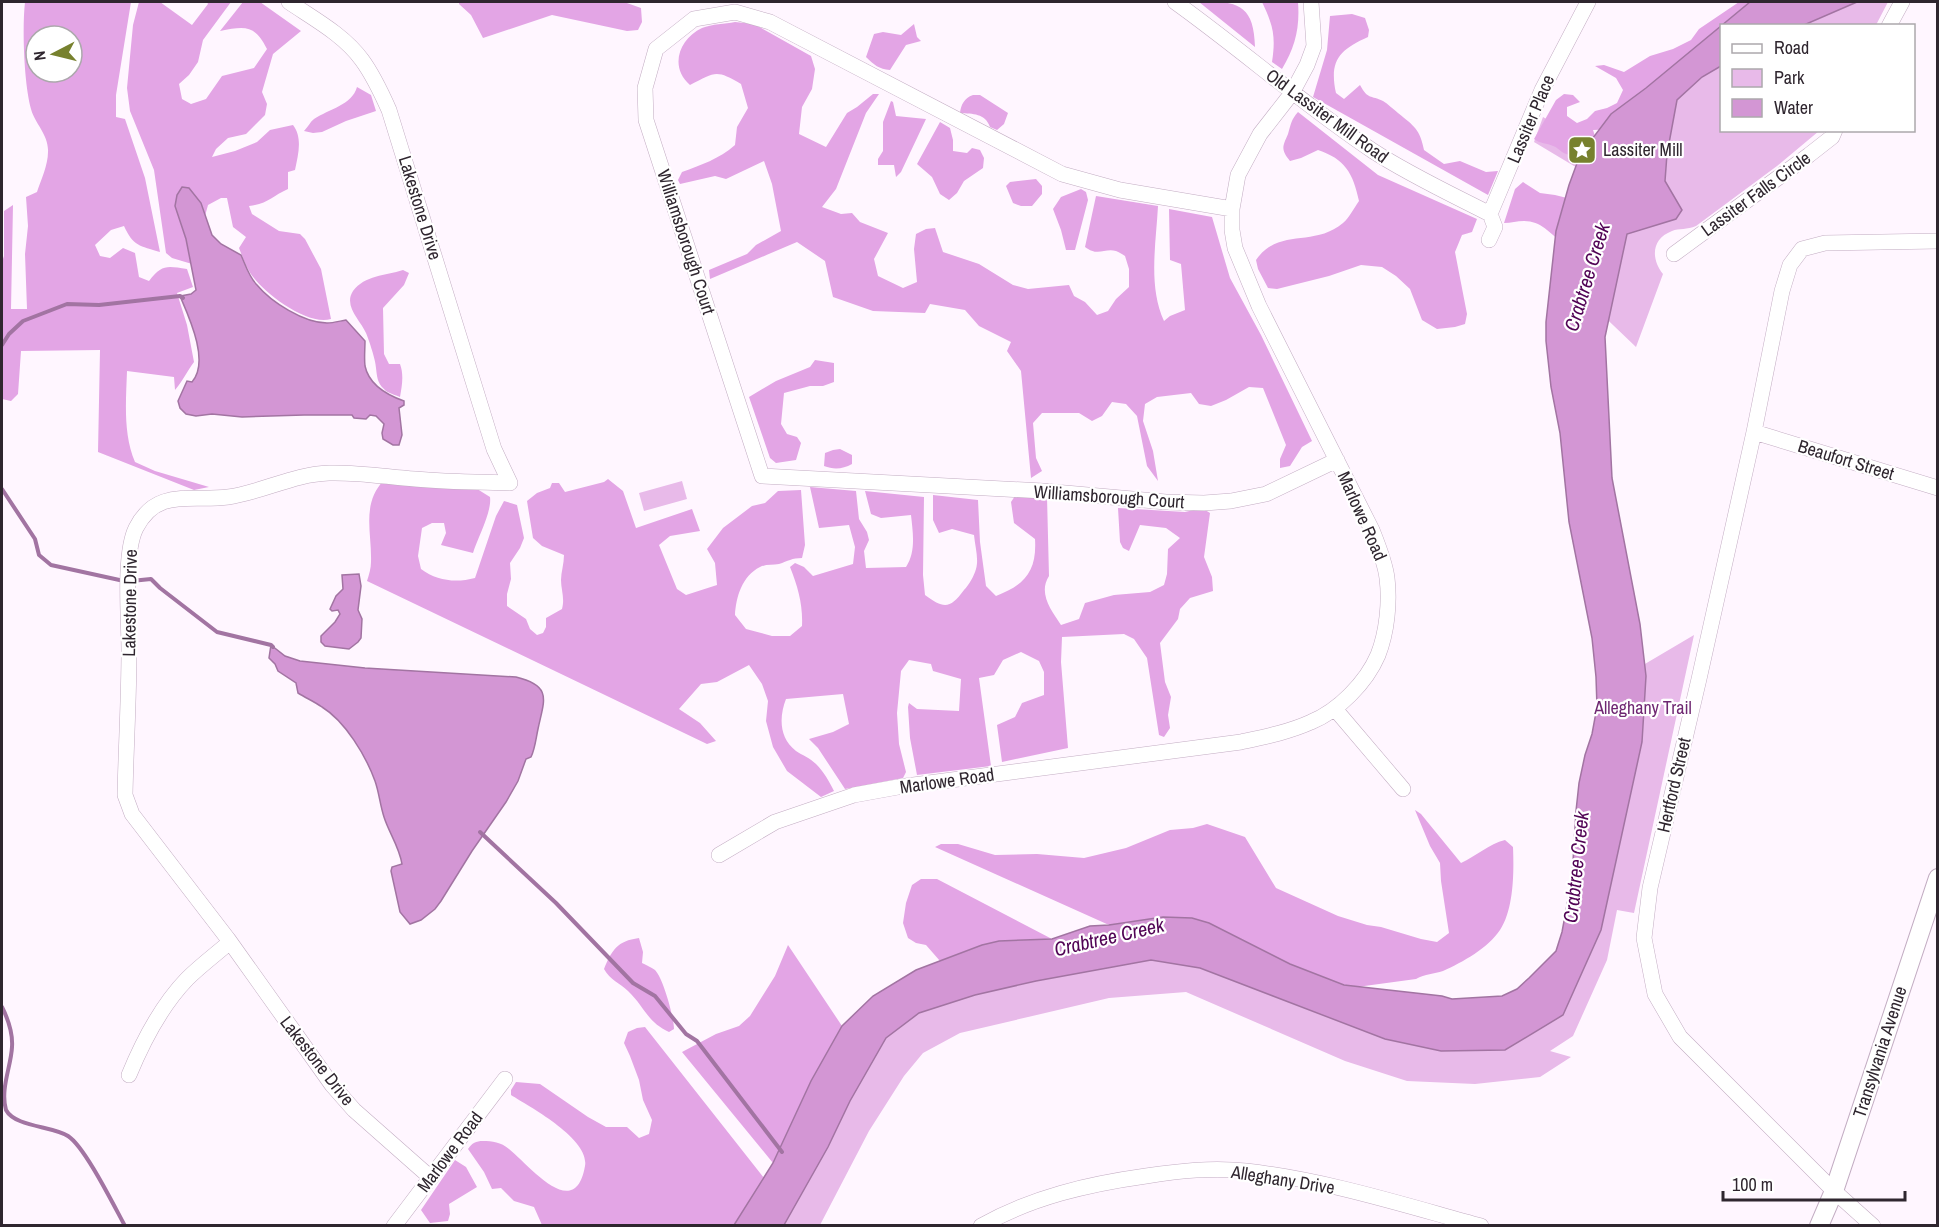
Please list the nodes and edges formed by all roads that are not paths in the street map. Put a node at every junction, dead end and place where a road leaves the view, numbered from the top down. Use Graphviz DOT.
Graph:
graph roads {
  1 [pos="289,2"];
  2 [pos="1175,2"];
  3 [pos="1311,2"];
  4 [pos="1588,2"];
  5 [pos="1902,2"];
  6 [pos="1890,24"];
  7 [pos="1292,93"];
  8 [pos="1834,132"];
  9 [pos="1232,209"];
  10 [pos="1490,214"];
  11 [pos="1489,240"];
  12 [pos="1938,241"];
  13 [pos="1674,254"];
  14 [pos="1754,432"];
  15 [pos="1337,460"];
  16 [pos="1938,488"];
  17 [pos="1335,708"];
  18 [pos="1403,789"];
  19 [pos="719,855"];
  20 [pos="1938,878"];
  21 [pos="230,942"];
  22 [pos="129,1075"];
  23 [pos="505,1079"];
  24 [pos="431,1178"];
  25 [pos="1834,1191"];
  26 [pos="394,1226"];
  27 [pos="981,1226"];
  28 [pos="1481,1226"];
  29 [pos="1819,1226"];
  30 [pos="1873,1226"];
  1 -- 21 [label="street, Lakestone Drive"];
  2 -- 7 [label="street, Old Lassiter Mill Road"];
  3 -- 7 [label="street, Marlowe Road"];
  4 -- 10 [label="street, Lassiter Place"];
  5 -- 6 [label="street"];
  7 -- 9 [label="street, Marlowe Road"];
  7 -- 10 [label="street, Old Lassiter Mill Road"];
  8 -- 13 [label="street, Lassiter Falls Circle"];
  9 -- 15 [label="street, Marlowe Road"];
  9 -- 15 [label="street, Williamsborough Court"];
  10 -- 11 [label="street, Lassiter Place"];
  12 -- 14 [label="street, Hertford Street"];
  14 -- 16 [label="street, Beaufort Street"];
  14 -- 25 [label="street, Hertford Street"];
  15 -- 17 [label="street, Marlowe Road"];
  17 -- 18 [label="street"];
  17 -- 19 [label="street, Marlowe Road"];
  20 -- 25 [label="street, Transylvania Avenue"];
  21 -- 22 [label="street"];
  21 -- 24 [label="street, Lakestone Drive"];
  23 -- 24 [label="street, Marlowe Road"];
  24 -- 26 [label="street, Marlowe Road"];
  25 -- 29 [label="street, Transylvania Avenue"];
  25 -- 30 [label="street, Hertford Street"];
  27 -- 28 [label="street, Alleghany Drive"];
}
